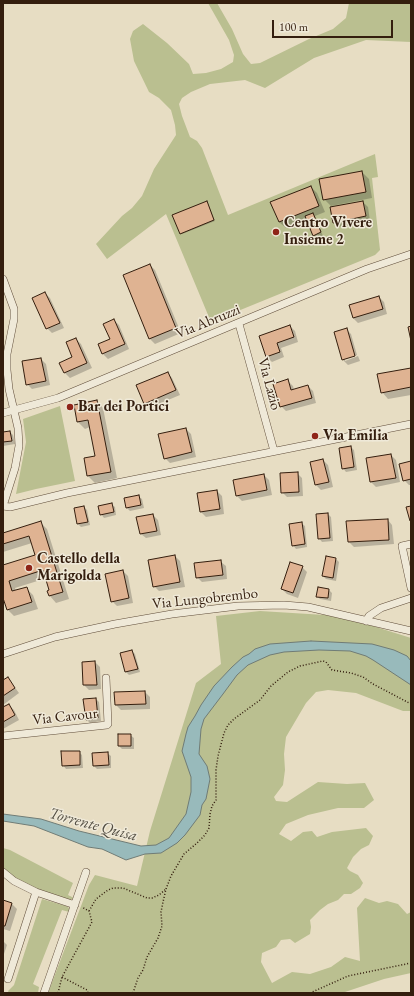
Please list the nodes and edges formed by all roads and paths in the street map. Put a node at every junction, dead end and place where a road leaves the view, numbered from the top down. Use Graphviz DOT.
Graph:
graph roads {
  1 [pos="411,254"];
  2 [pos="3,279"];
  3 [pos="239,324"];
  4 [pos="14,410"];
  5 [pos="3,413"];
  6 [pos="411,424"];
  7 [pos="274,451"];
  8 [pos="3,506"];
  9 [pos="411,544"];
  10 [pos="411,588"];
  11 [pos="411,598"];
  12 [pos="366,621"];
  13 [pos="411,631"];
  14 [pos="3,654"];
  15 [pos="106,678"];
  16 [pos="411,704"];
  17 [pos="3,736"];
  18 [pos="3,872"];
  19 [pos="86,872"];
  20 [pos="166,889"];
  21 [pos="36,892"];
  22 [pos="75,906"];
  23 [pos="89,910"];
  24 [pos="411,963"];
  25 [pos="62,977"];
  26 [pos="8,979"];
  27 [pos="44,993"];
  28 [pos="58,993"];
  29 [pos="88,993"];
  30 [pos="133,993"];
  31 [pos="310,993"];
  1 -- 3 [label="street, Via Abruzzi"];
  2 -- 4 [label="street"];
  3 -- 4 [label="street, Via Abruzzi"];
  3 -- 7 [label="street, Via Lazio"];
  4 -- 5 [label="street, Via Abruzzi"];
  4 -- 8 [label="street"];
  6 -- 7 [label="street"];
  7 -- 8 [label="street"];
  9 -- 10 [label="street"];
  11 -- 12 [label="street"];
  12 -- 13 [label="street, Via Lungobrembo"];
  12 -- 14 [label="street, Via Lungobrembo"];
  15 -- 17 [label="street, Via Cavour"];
  16 -- 20 [label="path"];
  18 -- 21 [label="street"];
  19 -- 22 [label="street"];
  20 -- 23 [label="path"];
  20 -- 30 [label="path"];
  21 -- 22 [label="street"];
  21 -- 26 [label="street"];
  22 -- 23 [label="path"];
  22 -- 27 [label="street"];
  23 -- 25 [label="path"];
  24 -- 31 [label="path"];
  25 -- 28 [label="path"];
  25 -- 29 [label="path"];
}
